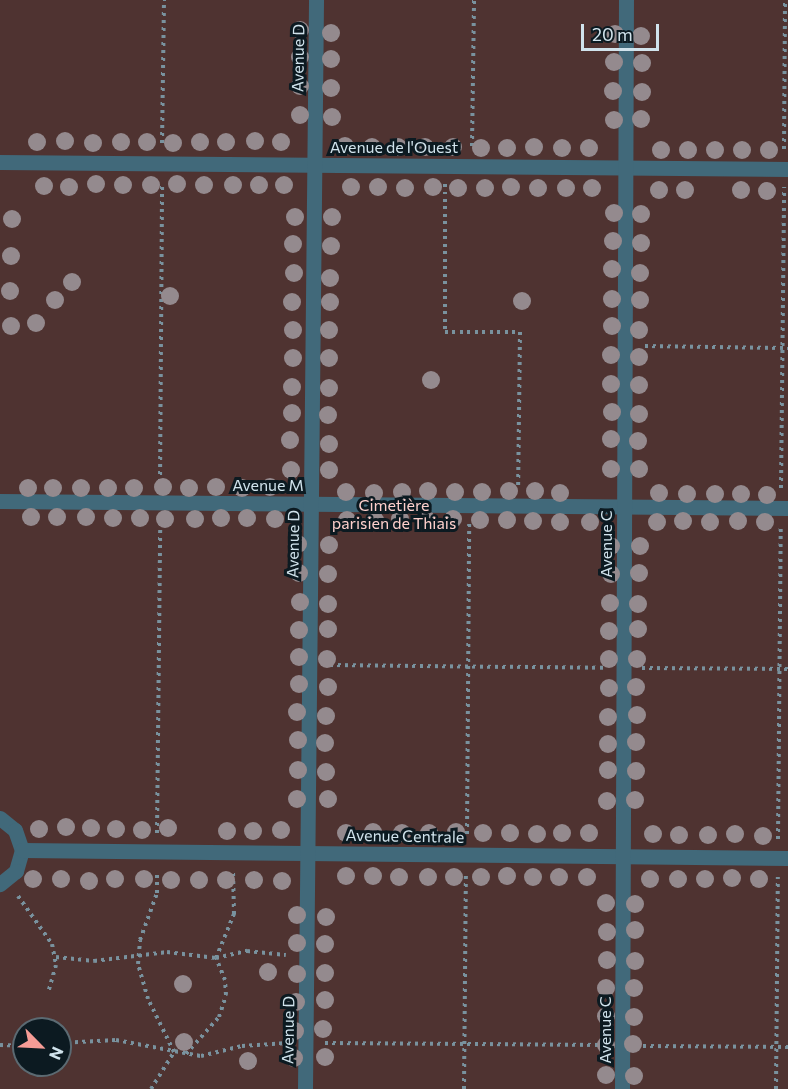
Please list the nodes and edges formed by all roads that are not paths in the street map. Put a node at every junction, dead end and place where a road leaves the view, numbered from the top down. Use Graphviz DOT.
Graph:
graph roads {
  1 [pos="316,0"];
  2 [pos="626,0"];
  3 [pos="0,162"];
  4 [pos="315,165"];
  5 [pos="626,167"];
  6 [pos="786,169"];
  7 [pos="0,501"];
  8 [pos="311,504"];
  9 [pos="624,507"];
  10 [pos="784,508"];
  11 [pos="0,818"];
  12 [pos="22,850"];
  13 [pos="308,853"];
  14 [pos="623,856"];
  15 [pos="783,857"];
  16 [pos="3,882"];
  17 [pos="305,1089"];
  18 [pos="622,1089"];
  1 -- 4 [label="lane, Avenue D"];
  2 -- 5 [label="lane, Avenue C"];
  3 -- 4 [label="lane, Avenue de l'Ouest"];
  4 -- 5 [label="lane, Avenue de l'Ouest"];
  4 -- 8 [label="lane, Avenue D"];
  5 -- 6 [label="lane, Avenue de l'Ouest"];
  5 -- 9 [label="lane, Avenue C"];
  7 -- 8 [label="lane, Avenue M"];
  8 -- 9 [label="lane, Avenue M"];
  8 -- 13 [label="lane, Avenue D"];
  9 -- 10 [label="lane, Avenue M"];
  9 -- 14 [label="lane, Avenue C"];
  11 -- 12 [label="lane"];
  12 -- 13 [label="lane, Avenue Centrale"];
  12 -- 16 [label="lane"];
  13 -- 14 [label="lane, Avenue Centrale"];
  13 -- 17 [label="lane, Avenue D"];
  14 -- 15 [label="lane, Avenue Centrale"];
  14 -- 18 [label="lane, Avenue C"];
}
